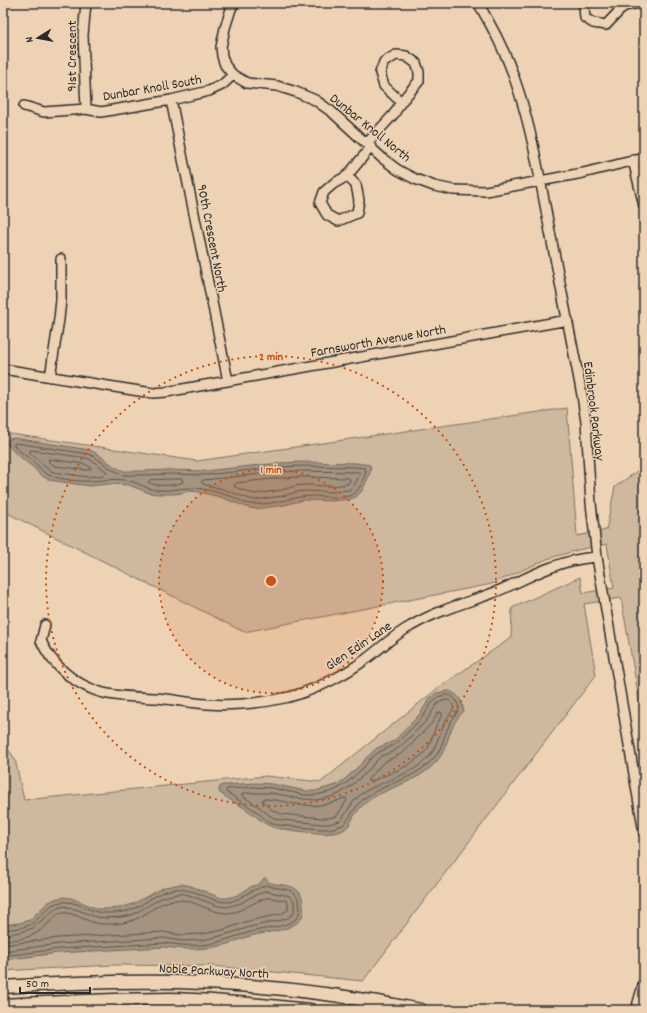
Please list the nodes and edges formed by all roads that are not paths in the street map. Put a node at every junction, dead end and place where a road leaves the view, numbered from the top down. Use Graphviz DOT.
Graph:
graph roads {
  1 [pos="86,3"];
  2 [pos="234,3"];
  3 [pos="478,3"];
  4 [pos="585,3"];
  5 [pos="640,3"];
  6 [pos="623,5"];
  7 [pos="233,75"];
  8 [pos="171,100"];
  9 [pos="401,102"];
  10 [pos="24,106"];
  11 [pos="86,109"];
  12 [pos="369,145"];
  13 [pos="644,158"];
  14 [pos="634,160"];
  15 [pos="347,176"];
  16 [pos="540,180"];
  17 [pos="644,206"];
  18 [pos="60,259"];
  19 [pos="568,320"];
  20 [pos="3,369"];
  21 [pos="50,377"];
  22 [pos="228,381"];
  23 [pos="597,557"];
  24 [pos="45,625"];
  25 [pos="641,802"];
  26 [pos="644,833"];
  27 [pos="644,981"];
  28 [pos="3,987"];
  29 [pos="3,1005"];
  30 [pos="310,1010"];
  31 [pos="421,1010"];
  32 [pos="636,1010"];
  1 -- 11 [label="street, 91st Crescent"];
  2 -- 7 [label="street"];
  3 -- 16 [label="street, Edinbrook Parkway"];
  4 -- 6 [label="street"];
  5 -- 6 [label="street"];
  7 -- 8 [label="street, Dunbar Knoll South"];
  7 -- 12 [label="street, Dunbar Knoll North"];
  8 -- 11 [label="street, Dunbar Knoll South"];
  8 -- 22 [label="street, 90th Crescent North"];
  9 -- 9 [label="street"];
  9 -- 12 [label="street"];
  10 -- 11 [label="street, Dunbar Knoll South"];
  12 -- 15 [label="street"];
  12 -- 16 [label="street, Dunbar Knoll North"];
  13 -- 14 [label="street"];
  14 -- 16 [label="street"];
  14 -- 17 [label="street"];
  15 -- 15 [label="street"];
  16 -- 19 [label="street, Edinbrook Parkway"];
  18 -- 21 [label="street"];
  19 -- 22 [label="street, Farnsworth Avenue North"];
  19 -- 23 [label="street, Edinbrook Parkway"];
  20 -- 21 [label="street, Farnsworth Avenue North"];
  21 -- 22 [label="street, Farnsworth Avenue North"];
  23 -- 24 [label="street, Glen Edin Lane"];
  23 -- 25 [label="street, Edinbrook Parkway"];
  25 -- 26 [label="street, Edinbrook Parkway"];
  27 -- 32 [label="street"];
  28 -- 31 [label="main road, Noble Parkway North"];
  29 -- 30 [label="main road"];
}
